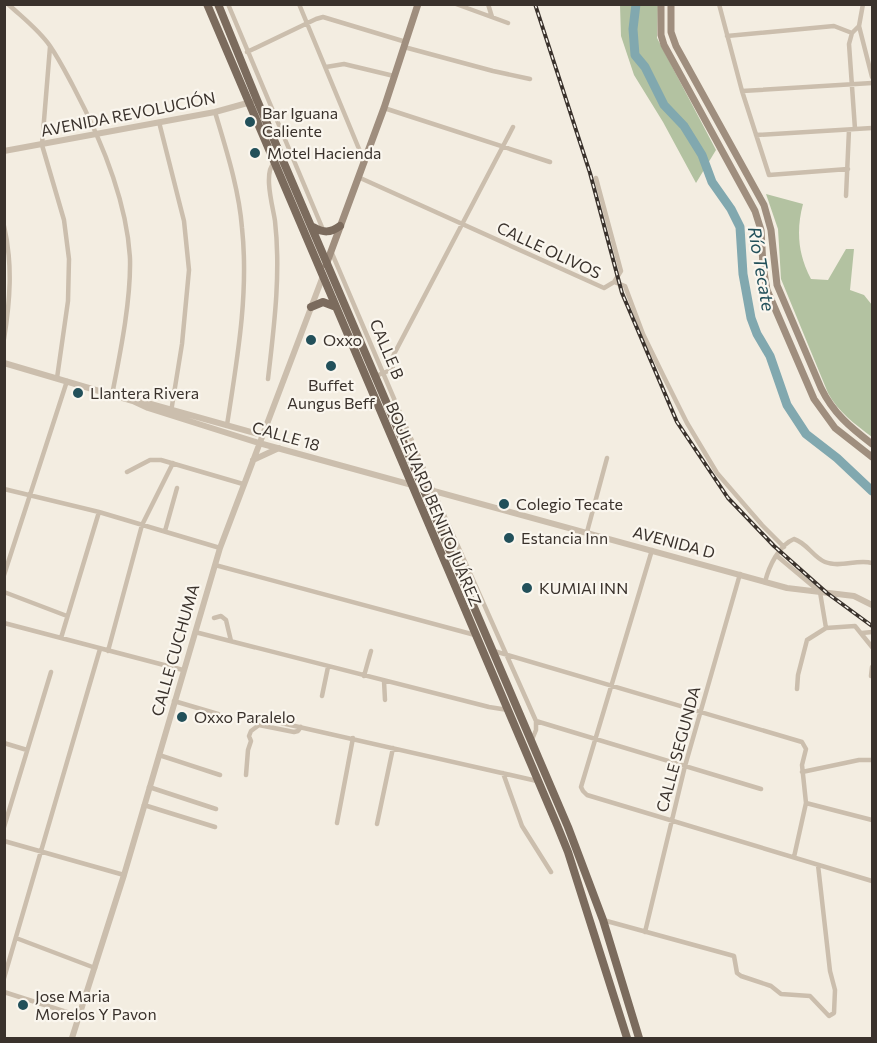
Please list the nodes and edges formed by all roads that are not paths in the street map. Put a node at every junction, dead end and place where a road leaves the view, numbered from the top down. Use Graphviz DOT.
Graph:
graph roads {
  1 [pos="8,4"];
  2 [pos="207,4"];
  3 [pos="218,4"];
  4 [pos="228,4"];
  5 [pos="299,4"];
  6 [pos="456,4"];
  7 [pos="488,4"];
  8 [pos="661,4"];
  9 [pos="671,4"];
  10 [pos="719,4"];
  11 [pos="863,4"];
  12 [pos="416,5"];
  13 [pos="492,17"];
  14 [pos="307,23"];
  15 [pos="508,23"];
  16 [pos="859,26"];
  17 [pos="852,33"];
  18 [pos="727,36"];
  19 [pos="405,44"];
  20 [pos="50,47"];
  21 [pos="247,51"];
  22 [pos="239,55"];
  23 [pos="326,67"];
  24 [pos="394,76"];
  25 [pos="873,77"];
  26 [pos="530,79"];
  27 [pos="873,83"];
  28 [pos="853,84"];
  29 [pos="742,91"];
  30 [pos="266,95"];
  31 [pos="253,101"];
  32 [pos="384,108"];
  33 [pos="215,111"];
  34 [pos="159,122"];
  35 [pos="513,127"];
  36 [pos="873,128"];
  37 [pos="855,129"];
  38 [pos="849,130"];
  39 [pos="97,134"];
  40 [pos="756,135"];
  41 [pos="42,145"];
  42 [pos="503,146"];
  43 [pos="4,151"];
  44 [pos="364,161"];
  45 [pos="274,162"];
  46 [pos="550,162"];
  47 [pos="745,168"];
  48 [pos="848,169"];
  49 [pos="736,174"];
  50 [pos="358,177"];
  51 [pos="596,178"];
  52 [pos="846,196"];
  53 [pos="463,223"];
  54 [pos="340,225"];
  55 [pos="4,226"];
  56 [pos="313,227"];
  57 [pos="304,232"];
  58 [pos="324,232"];
  59 [pos="330,250"];
  60 [pos="327,260"];
  61 [pos="621,272"];
  62 [pos="323,276"];
  63 [pos="614,282"];
  64 [pos="625,286"];
  65 [pos="311,307"];
  66 [pos="336,307"];
  67 [pos="4,339"];
  68 [pos="4,363"];
  69 [pos="380,375"];
  70 [pos="57,378"];
  71 [pos="268,379"];
  72 [pos="67,381"];
  73 [pos="112,395"];
  74 [pos="171,412"];
  75 [pos="227,425"];
  76 [pos="262,435"];
  77 [pos="259,443"];
  78 [pos="873,444"];
  79 [pos="279,448"];
  80 [pos="873,457"];
  81 [pos="607,458"];
  82 [pos="253,460"];
  83 [pos="173,464"];
  84 [pos="127,472"];
  85 [pos="243,484"];
  86 [pos="411,485"];
  87 [pos="177,488"];
  88 [pos="424,488"];
  89 [pos="4,489"];
  90 [pos="433,490"];
  91 [pos="30,495"];
  92 [pos="99,512"];
  93 [pos="142,525"];
  94 [pos="165,531"];
  95 [pos="586,532"];
  96 [pos="784,547"];
  97 [pos="220,548"];
  98 [pos="652,550"];
  99 [pos="777,556"];
  100 [pos="873,563"];
  101 [pos="214,565"];
  102 [pos="740,574"];
  103 [pos="4,575"];
  104 [pos="765,582"];
  105 [pos="4,592"];
  106 [pos="820,592"];
  107 [pos="873,605"];
  108 [pos="67,616"];
  109 [pos="214,618"];
  110 [pos="4,623"];
  111 [pos="826,628"];
  112 [pos="195,632"];
  113 [pos="873,632"];
  114 [pos="862,633"];
  115 [pos="475,635"];
  116 [pos="61,638"];
  117 [pos="231,641"];
  118 [pos="480,647"];
  119 [pos="873,647"];
  120 [pos="100,649"];
  121 [pos="108,651"];
  122 [pos="371,651"];
  123 [pos="493,651"];
  124 [pos="506,654"];
  125 [pos="328,667"];
  126 [pos="873,667"];
  127 [pos="183,670"];
  128 [pos="51,672"];
  129 [pos="364,676"];
  130 [pos="871,676"];
  131 [pos="384,681"];
  132 [pos="613,686"];
  133 [pos="797,689"];
  134 [pos="322,696"];
  135 [pos="385,700"];
  136 [pos="174,701"];
  137 [pos="507,710"];
  138 [pos="517,710"];
  139 [pos="699,712"];
  140 [pos="218,714"];
  141 [pos="255,717"];
  142 [pos="536,721"];
  143 [pos="301,727"];
  144 [pos="353,738"];
  145 [pos="596,740"];
  146 [pos="4,742"];
  147 [pos="531,742"];
  148 [pos="393,748"];
  149 [pos="27,750"];
  150 [pos="159,755"];
  151 [pos="873,760"];
  152 [pos="685,766"];
  153 [pos="802,772"];
  154 [pos="503,773"];
  155 [pos="220,775"];
  156 [pos="246,775"];
  157 [pos="537,781"];
  158 [pos="149,787"];
  159 [pos="761,789"];
  160 [pos="806,803"];
  161 [pos="144,805"];
  162 [pos="550,808"];
  163 [pos="216,809"];
  164 [pos="671,820"];
  165 [pos="873,820"];
  166 [pos="337,823"];
  167 [pos="377,824"];
  168 [pos="4,827"];
  169 [pos="215,827"];
  170 [pos="4,841"];
  171 [pos="575,846"];
  172 [pos="41,850"];
  173 [pos="794,857"];
  174 [pos="818,865"];
  175 [pos="551,872"];
  176 [pos="123,875"];
  177 [pos="873,881"];
  178 [pos="603,920"];
  179 [pos="645,932"];
  180 [pos="16,939"];
  181 [pos="95,968"];
  182 [pos="4,978"];
  183 [pos="4,992"];
  184 [pos="80,1016"];
  185 [pos="72,1038"];
  186 [pos="627,1038"];
  187 [pos="639,1038"];
  1 -- 20 [label="street"];
  2 -- 31 [label="main road, BOULEVARD BENITO JUÁREZ"];
  3 -- 22 [label="main road, BOULEVARD BENITO JUÁREZ"];
  4 -- 21 [label="street"];
  5 -- 14 [label="street"];
  6 -- 13 [label="street"];
  7 -- 13 [label="street"];
  8 -- 49 [label="main road"];
  9 -- 47 [label="main road"];
  10 -- 18 [label="street"];
  11 -- 16 [label="street"];
  12 -- 19 [label="main road"];
  13 -- 15 [label="street"];
  14 -- 19 [label="street"];
  14 -- 21 [label="street"];
  14 -- 23 [label="street"];
  16 -- 17 [label="street"];
  16 -- 25 [label="street"];
  17 -- 18 [label="street"];
  17 -- 28 [label="street"];
  18 -- 29 [label="street"];
  19 -- 24 [label="main road"];
  19 -- 26 [label="street"];
  20 -- 39 [label="street"];
  20 -- 41 [label="street"];
  21 -- 22 [label="street"];
  21 -- 30 [label="street"];
  22 -- 31 [label="main road, BOULEVARD BENITO JUÁREZ"];
  23 -- 24 [label="street"];
  23 -- 44 [label="street"];
  24 -- 32 [label="main road"];
  27 -- 28 [label="street"];
  28 -- 29 [label="street"];
  28 -- 37 [label="street"];
  29 -- 40 [label="street"];
  30 -- 31 [label="street"];
  30 -- 58 [label="street"];
  31 -- 33 [label="street, AVENIDA REVOLUCIÓN"];
  31 -- 45 [label="main road, BOULEVARD BENITO JUÁREZ"];
  31 -- 56 [label="main road, BOULEVARD BENITO JUÁREZ"];
  32 -- 42 [label="street"];
  32 -- 44 [label="main road"];
  33 -- 34 [label="street, AVENIDA REVOLUCIÓN"];
  33 -- 75 [label="street"];
  34 -- 39 [label="street, AVENIDA REVOLUCIÓN"];
  34 -- 74 [label="street"];
  35 -- 42 [label="street"];
  36 -- 37 [label="street"];
  37 -- 38 [label="street"];
  38 -- 40 [label="street"];
  38 -- 48 [label="street"];
  39 -- 41 [label="street, AVENIDA REVOLUCIÓN"];
  39 -- 73 [label="street"];
  40 -- 48 [label="street"];
  41 -- 43 [label="street, AVENIDA REVOLUCIÓN"];
  41 -- 70 [label="street"];
  42 -- 46 [label="street"];
  42 -- 53 [label="street"];
  44 -- 50 [label="main road"];
  45 -- 57 [label="main road, BOULEVARD BENITO JUÁREZ"];
  45 -- 71 [label="street"];
  47 -- 49 [label="main road"];
  47 -- 78 [label="main road"];
  48 -- 52 [label="street"];
  49 -- 80 [label="main road"];
  50 -- 53 [label="street, CALLE OLIVOS"];
  50 -- 54 [label="main road"];
  51 -- 61 [label="street"];
  53 -- 63 [label="street, CALLE OLIVOS"];
  53 -- 69 [label="street"];
  54 -- 58 [label="main road"];
  54 -- 59 [label="main road"];
  55 -- 67 [label="street"];
  56 -- 58 [label="main road"];
  56 -- 60 [label="main road, BOULEVARD BENITO JUÁREZ"];
  57 -- 60 [label="main road"];
  57 -- 62 [label="main road, BOULEVARD BENITO JUÁREZ"];
  59 -- 60 [label="main road"];
  59 -- 69 [label="street, CALLE B"];
  60 -- 62 [label="main road"];
  60 -- 69 [label="main road, BOULEVARD BENITO JUÁREZ"];
  61 -- 63 [label="street"];
  61 -- 64 [label="street"];
  62 -- 65 [label="street, CALLE CUCHUMA"];
  62 -- 66 [label="main road, BOULEVARD BENITO JUÁREZ"];
  63 -- 64 [label="street, CALLE OLIVOS"];
  64 -- 96 [label="street"];
  65 -- 66 [label="main road"];
  65 -- 76 [label="street, CALLE CUCHUMA"];
  66 -- 86 [label="main road, BOULEVARD BENITO JUÁREZ"];
  68 -- 70 [label="street, CALLE 18"];
  69 -- 88 [label="main road, BOULEVARD BENITO JUÁREZ"];
  69 -- 90 [label="street, CALLE B"];
  70 -- 72 [label="street, CALLE 18"];
  72 -- 73 [label="street, CALLE 18"];
  72 -- 91 [label="street"];
  73 -- 74 [label="street, CALLE 18"];
  74 -- 75 [label="street, CALLE 18"];
  74 -- 77 [label="street, CALLE 18"];
  75 -- 76 [label="street, CALLE 18"];
  76 -- 77 [label="street, CALLE CUCHUMA"];
  77 -- 79 [label="street, CALLE 18"];
  77 -- 82 [label="street, CALLE CUCHUMA"];
  79 -- 82 [label="street"];
  79 -- 86 [label="street, CALLE 18"];
  81 -- 95 [label="street"];
  82 -- 85 [label="street, CALLE CUCHUMA"];
  83 -- 84 [label="street"];
  83 -- 85 [label="street"];
  83 -- 93 [label="street"];
  85 -- 97 [label="street, CALLE CUCHUMA"];
  86 -- 88 [label="street, CALLE 18"];
  86 -- 115 [label="main road, BOULEVARD BENITO JUÁREZ"];
  87 -- 94 [label="street"];
  88 -- 90 [label="street, CALLE 18"];
  88 -- 123 [label="main road, BOULEVARD BENITO JUÁREZ"];
  89 -- 91 [label="street"];
  90 -- 95 [label="street, AVENIDA D"];
  90 -- 124 [label="street, CALLE B"];
  91 -- 92 [label="street"];
  91 -- 103 [label="street"];
  92 -- 93 [label="street"];
  92 -- 108 [label="street"];
  93 -- 94 [label="street"];
  93 -- 121 [label="street"];
  94 -- 97 [label="street"];
  95 -- 98 [label="street, AVENIDA D"];
  96 -- 99 [label="street"];
  96 -- 100 [label="street"];
  97 -- 101 [label="street, CALLE CUCHUMA"];
  98 -- 102 [label="street, AVENIDA D"];
  98 -- 132 [label="street"];
  99 -- 104 [label="street"];
  99 -- 106 [label="street"];
  101 -- 112 [label="street, CALLE CUCHUMA"];
  101 -- 115 [label="street"];
  102 -- 104 [label="street, AVENIDA D"];
  102 -- 139 [label="street, CALLE SEGUNDA"];
  104 -- 106 [label="street, AVENIDA D"];
  105 -- 108 [label="street"];
  106 -- 107 [label="street, AVENIDA D"];
  106 -- 111 [label="street"];
  108 -- 116 [label="street"];
  109 -- 117 [label="street"];
  110 -- 116 [label="street"];
  111 -- 114 [label="street"];
  111 -- 133 [label="street"];
  112 -- 117 [label="street"];
  112 -- 127 [label="street, CALLE CUCHUMA"];
  113 -- 114 [label="street"];
  114 -- 119 [label="street"];
  115 -- 118 [label="main road, BOULEVARD BENITO JUÁREZ"];
  116 -- 120 [label="street"];
  117 -- 125 [label="street"];
  118 -- 123 [label="street"];
  118 -- 137 [label="main road, BOULEVARD BENITO JUÁREZ"];
  120 -- 121 [label="street"];
  120 -- 172 [label="street"];
  121 -- 127 [label="street"];
  122 -- 129 [label="street"];
  123 -- 124 [label="street"];
  123 -- 138 [label="main road, BOULEVARD BENITO JUÁREZ"];
  124 -- 132 [label="street"];
  124 -- 142 [label="street, CALLE B"];
  125 -- 129 [label="street"];
  125 -- 134 [label="street"];
  126 -- 130 [label="street"];
  127 -- 136 [label="street, CALLE CUCHUMA"];
  128 -- 149 [label="street"];
  129 -- 131 [label="street"];
  131 -- 135 [label="street"];
  131 -- 137 [label="street"];
  132 -- 139 [label="street"];
  132 -- 145 [label="street"];
  136 -- 140 [label="street"];
  136 -- 150 [label="street, CALLE CUCHUMA"];
  137 -- 138 [label="street"];
  137 -- 157 [label="main road, BOULEVARD BENITO JUÁREZ"];
  138 -- 147 [label="main road, BOULEVARD BENITO JUÁREZ"];
  139 -- 152 [label="street, CALLE SEGUNDA"];
  139 -- 153 [label="street"];
  141 -- 143 [label="street"];
  142 -- 145 [label="street"];
  142 -- 147 [label="street"];
  143 -- 144 [label="street"];
  143 -- 156 [label="street"];
  144 -- 148 [label="street"];
  144 -- 166 [label="street"];
  145 -- 152 [label="street"];
  145 -- 164 [label="street"];
  146 -- 149 [label="street"];
  147 -- 171 [label="main road, BOULEVARD BENITO JUÁREZ"];
  148 -- 154 [label="street"];
  148 -- 167 [label="street"];
  149 -- 168 [label="street"];
  150 -- 155 [label="street"];
  150 -- 158 [label="street, CALLE CUCHUMA"];
  151 -- 153 [label="street"];
  152 -- 159 [label="street"];
  152 -- 164 [label="street, CALLE SEGUNDA"];
  153 -- 160 [label="street"];
  154 -- 157 [label="street"];
  154 -- 175 [label="street"];
  157 -- 162 [label="main road, BOULEVARD BENITO JUÁREZ"];
  158 -- 161 [label="street, CALLE CUCHUMA"];
  158 -- 163 [label="street"];
  160 -- 165 [label="street"];
  160 -- 173 [label="street"];
  161 -- 169 [label="street"];
  161 -- 176 [label="street, CALLE CUCHUMA"];
  162 -- 171 [label="main road"];
  162 -- 186 [label="main road, BOULEVARD BENITO JUÁREZ"];
  164 -- 173 [label="street"];
  164 -- 179 [label="street, CALLE SEGUNDA"];
  170 -- 172 [label="street"];
  171 -- 178 [label="main road, BOULEVARD BENITO JUÁREZ"];
  172 -- 176 [label="street"];
  172 -- 180 [label="street"];
  173 -- 174 [label="street"];
  174 -- 177 [label="street"];
  174 -- 179 [label="street"];
  176 -- 181 [label="street, CALLE CUCHUMA"];
  178 -- 179 [label="street"];
  178 -- 187 [label="main road, BOULEVARD BENITO JUÁREZ"];
  180 -- 181 [label="street"];
  180 -- 182 [label="street"];
  181 -- 184 [label="street, CALLE CUCHUMA"];
  183 -- 184 [label="street"];
  184 -- 185 [label="street, CALLE CUCHUMA"];
}
